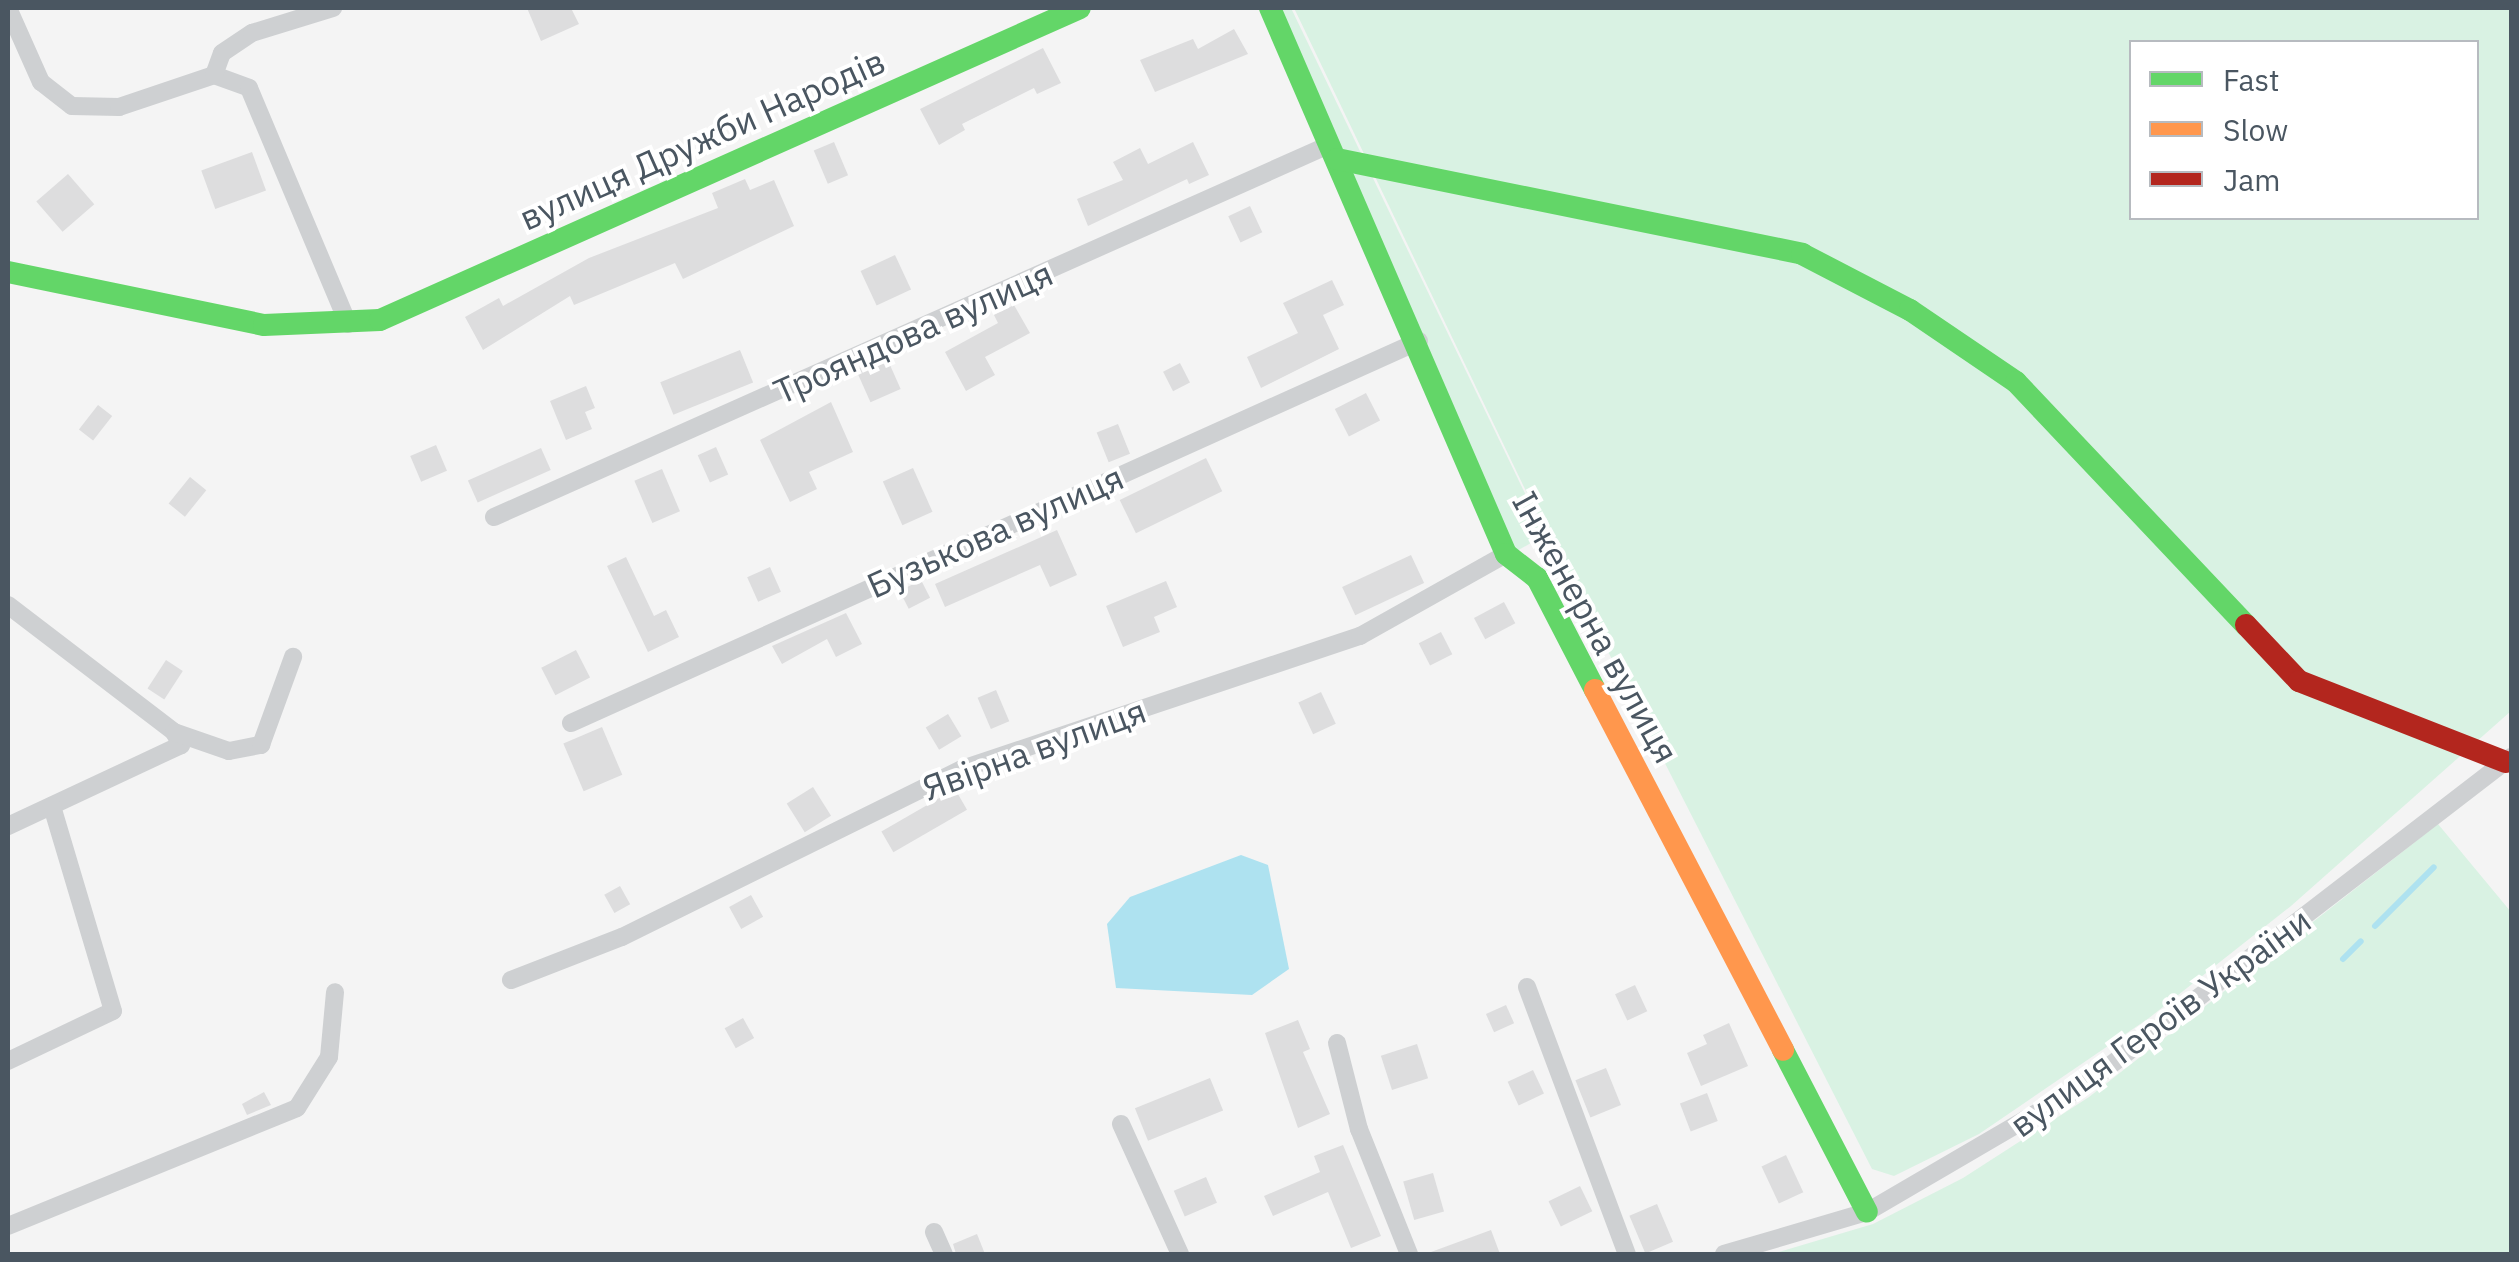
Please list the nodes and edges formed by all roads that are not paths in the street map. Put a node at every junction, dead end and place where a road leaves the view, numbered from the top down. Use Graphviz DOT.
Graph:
graph roads {
  1 [pos="8,8"];
  2 [pos="333,8"];
  3 [pos="1080,8"];
  4 [pos="1270,8"];
  5 [pos="214,76"];
  6 [pos="1334,152"];
  7 [pos="8,272"];
  8 [pos="348,324"];
  9 [pos="1420,340"];
  10 [pos="494,517"];
  11 [pos="1506,554"];
  12 [pos="8,604"];
  13 [pos="293,657"];
  14 [pos="571,723"];
  15 [pos="174,732"];
  16 [pos="2509,760"];
  17 [pos="52,806"];
  18 [pos="8,826"];
  19 [pos="511,980"];
  20 [pos="1527,987"];
  21 [pos="336,992"];
  22 [pos="1337,1044"];
  23 [pos="8,1061"];
  24 [pos="1121,1124"];
  25 [pos="1866,1212"];
  26 [pos="8,1226"];
  27 [pos="934,1232"];
  28 [pos="944,1254"];
  29 [pos="1180,1254"];
  30 [pos="1409,1254"];
  31 [pos="1628,1254"];
  32 [pos="1724,1254"];
  1 -- 5 [label="street"];
  2 -- 5 [label="street"];
  3 -- 8 [label="street, вулиця Дружби Народів"];
  4 -- 6 [label="street, Інженерна вулиця"];
  5 -- 8 [label="street"];
  6 -- 9 [label="street, Інженерна вулиця"];
  6 -- 10 [label="street, Трояндова вулиця"];
  6 -- 16 [label="street"];
  7 -- 8 [label="street, вулиця Дружби Народів"];
  9 -- 11 [label="street, Інженерна вулиця"];
  9 -- 14 [label="street, Бузькова вулиця"];
  11 -- 19 [label="street, Явірна вулиця"];
  11 -- 25 [label="street, Інженерна вулиця"];
  12 -- 15 [label="street"];
  13 -- 15 [label="street"];
  15 -- 17 [label="street"];
  16 -- 25 [label="street, вулиця Героїв України"];
  17 -- 18 [label="street"];
  17 -- 23 [label="street"];
  20 -- 31 [label="street"];
  21 -- 26 [label="street"];
  22 -- 30 [label="street"];
  24 -- 29 [label="street"];
  25 -- 32 [label="street, вулиця Героїв України"];
  27 -- 28 [label="street"];
}
